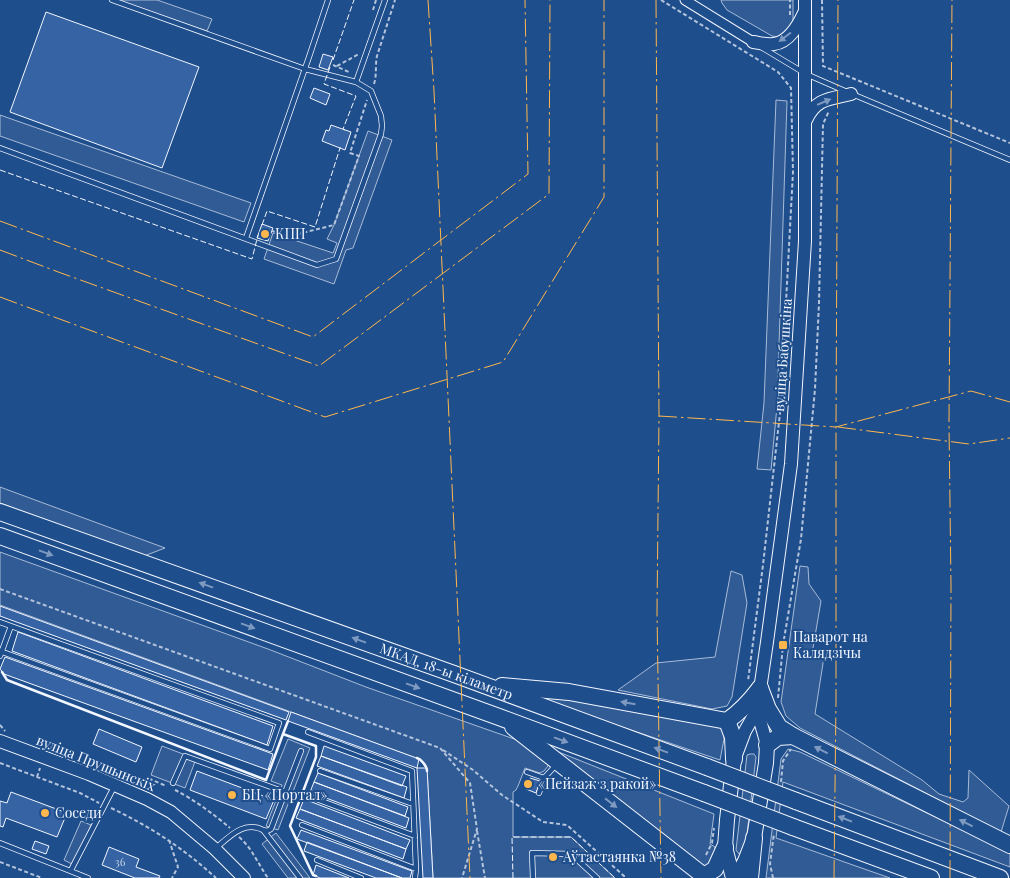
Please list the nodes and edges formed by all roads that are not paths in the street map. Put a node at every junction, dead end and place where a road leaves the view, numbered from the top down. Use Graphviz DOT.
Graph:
graph roads {
  1 [pos="112,0"];
  2 [pos="328,0"];
  3 [pos="385,0"];
  4 [pos="686,0"];
  5 [pos="697,3"];
  6 [pos="805,6"];
  7 [pos="753,42"];
  8 [pos="305,69"];
  9 [pos="806,74"];
  10 [pos="356,82"];
  11 [pos="851,94"];
  12 [pos="805,122"];
  13 [pos="0,148"];
  14 [pos="1010,160"];
  15 [pos="246,238"];
  16 [pos="0,512"];
  17 [pos="0,536"];
  18 [pos="0,622"];
  19 [pos="11,626"];
  20 [pos="0,653"];
  21 [pos="454,674"];
  22 [pos="754,684"];
  23 [pos="757,710"];
  24 [pos="499,717"];
  25 [pos="727,721"];
  26 [pos="308,732"];
  27 [pos="793,736"];
  28 [pos="0,741"];
  29 [pos="767,745"];
  30 [pos="301,750"];
  31 [pos="734,759"];
  32 [pos="558,762"];
  33 [pos="320,771"];
  34 [pos="527,772"];
  35 [pos="544,778"];
  36 [pos="173,783"];
  37 [pos="115,785"];
  38 [pos="285,792"];
  39 [pos="539,793"];
  40 [pos="311,797"];
  41 [pos="414,804"];
  42 [pos="302,825"];
  43 [pos="263,830"];
  44 [pos="415,836"];
  45 [pos="754,838"];
  46 [pos="0,843"];
  47 [pos="1010,845"];
  48 [pos="725,848"];
  49 [pos="215,849"];
  50 [pos="317,860"];
  51 [pos="416,869"];
  52 [pos="71,870"];
  53 [pos="705,877"];
  54 [pos="88,878"];
  55 [pos="244,878"];
  56 [pos="300,878"];
  57 [pos="361,878"];
  58 [pos="415,878"];
  59 [pos="533,878"];
  60 [pos="597,878"];
  61 [pos="734,878"];
  62 [pos="750,878"];
  63 [pos="931,878"];
  64 [pos="1000,878"];
  1 -- 8 [label="lane"];
  2 -- 8 [label="lane"];
  3 -- 10 [label="lane"];
  4 -- 5 [label="street"];
  5 -- 7 [label="street"];
  6 -- 7 [label="street, one-way"];
  6 -- 9 [label="street, вуліца Бабушкіна"];
  7 -- 9 [label="lane"];
  8 -- 10 [label="lane"];
  8 -- 15 [label="lane"];
  9 -- 11 [label="lane"];
  9 -- 12 [label="street, вуліца Бабушкіна"];
  10 -- 15 [label="lane"];
  12 -- 11 [label="street, one-way"];
  11 -- 14 [label="lane"];
  12 -- 22 [label="street, вуліца Бабушкіна"];
  13 -- 15 [label="lane"];
  21 -- 16 [label="highway, МКАД, 18-ы кіламетр, one-way"];
  17 -- 24 [label="highway, МКАД, 18-ы кіламетр, one-way"];
  18 -- 19 [label="lane"];
  19 -- 20 [label="lane"];
  19 -- 20 [label="lane"];
  25 -- 21 [label="highway, one-way"];
  64 -- 21 [label="highway, МКАД, 18-ы кіламетр, one-way, bridge"];
  22 -- 23 [label="street, вуліца Бабушкіна"];
  22 -- 25 [label="highway"];
  22 -- 27 [label="highway"];
  23 -- 29 [label="street, вуліца Бабушкіна"];
  23 -- 31 [label="street, вуліца Бабушкіна"];
  24 -- 32 [label="highway"];
  24 -- 63 [label="highway, МКАД, 18-ы кіламетр, one-way, bridge"];
  25 -- 31 [label="highway"];
  26 -- 41 [label="lane"];
  27 -- 29 [label="highway"];
  47 -- 27 [label="highway, one-way"];
  28 -- 37 [label="street, вуліца Прушынскіх"];
  29 -- 45 [label="main road"];
  30 -- 38 [label="lane"];
  31 -- 48 [label="main road"];
  32 -- 35 [label="lane"];
  32 -- 53 [label="highway, one-way"];
  33 -- 41 [label="lane"];
  34 -- 35 [label="lane"];
  35 -- 39 [label="lane"];
  36 -- 38 [label="lane"];
  37 -- 49 [label="street, вуліца Прушынскіх"];
  37 -- 52 [label="lane"];
  38 -- 43 [label="lane"];
  40 -- 44 [label="lane"];
  41 -- 44 [label="lane"];
  42 -- 51 [label="lane"];
  43 -- 49 [label="lane"];
  43 -- 56 [label="lane"];
  44 -- 51 [label="lane"];
  45 -- 61 [label="main road"];
  45 -- 62 [label="highway"];
  46 -- 52 [label="lane"];
  48 -- 53 [label="highway"];
  48 -- 61 [label="main road"];
  49 -- 55 [label="street, вуліца Прушынскіх"];
  50 -- 57 [label="lane"];
  51 -- 58 [label="lane"];
  52 -- 54 [label="lane"];
  59 -- 60 [label="lane"];
}
